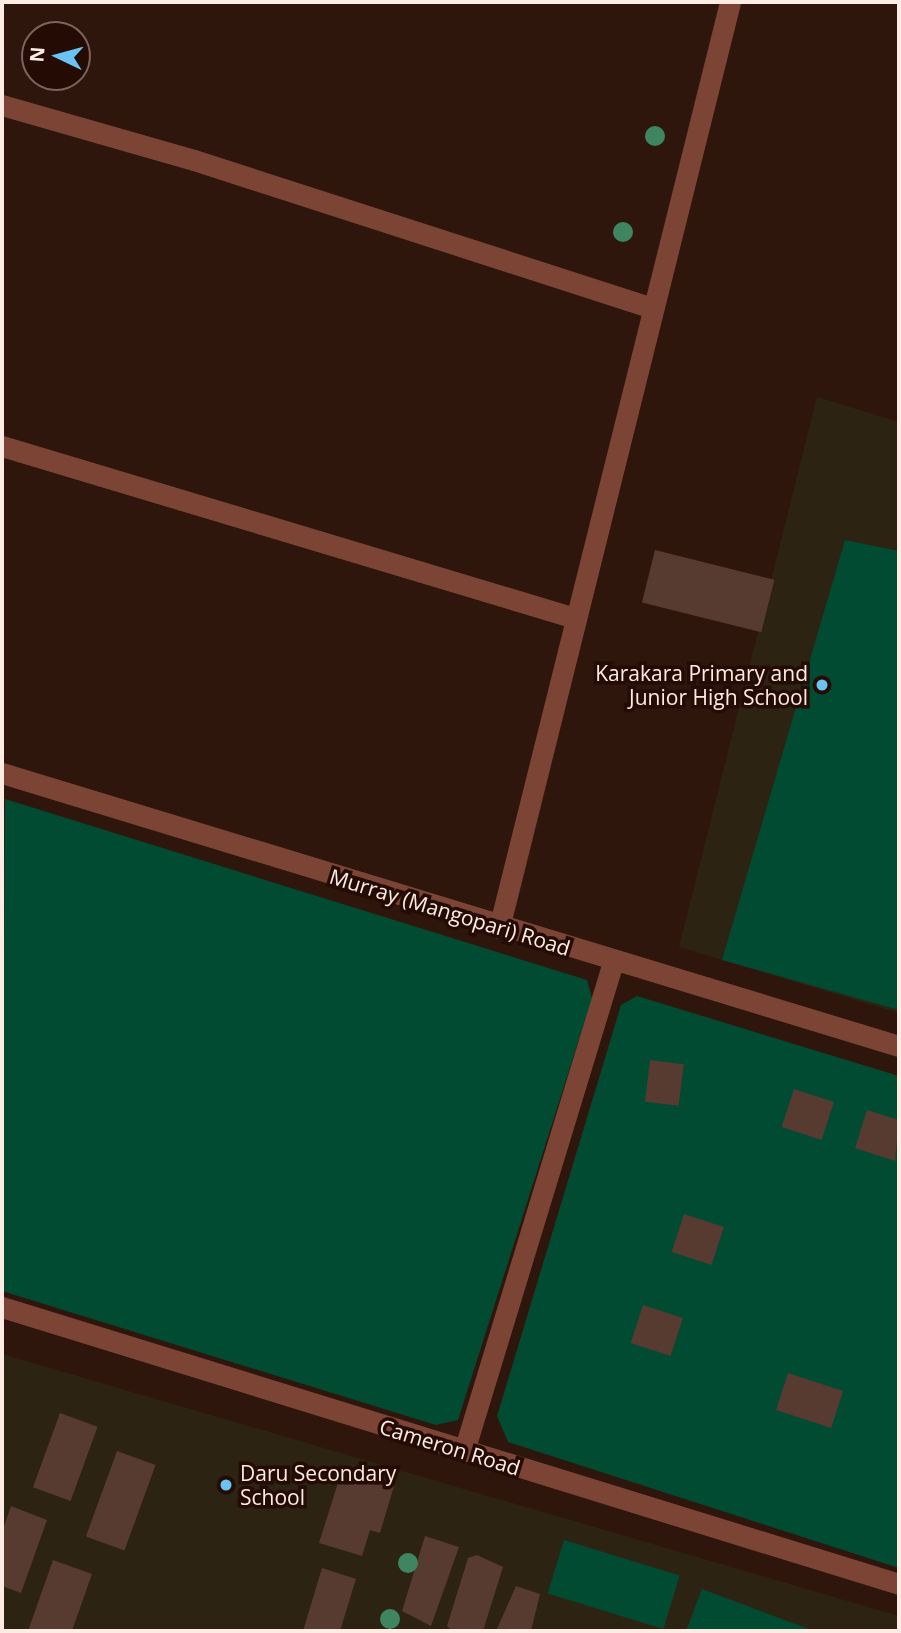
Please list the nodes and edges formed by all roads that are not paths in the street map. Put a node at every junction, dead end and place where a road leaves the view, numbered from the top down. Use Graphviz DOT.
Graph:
graph roads {
  1 [pos="730,2"];
  2 [pos="2,105"];
  3 [pos="651,308"];
  4 [pos="2,446"];
  5 [pos="575,618"];
  6 [pos="2,773"];
  7 [pos="499,928"];
  8 [pos="613,962"];
  9 [pos="899,1046"];
  10 [pos="2,1307"];
  11 [pos="464,1451"];
  12 [pos="899,1584"];
  1 -- 3 [label="street"];
  2 -- 3 [label="street"];
  3 -- 5 [label="street"];
  4 -- 5 [label="street"];
  5 -- 7 [label="street"];
  6 -- 7 [label="street, Murray (Mangopari) Road"];
  7 -- 8 [label="street, Murray (Mangopari) Road"];
  8 -- 9 [label="street, Murray (Mangopari) Road"];
  8 -- 11 [label="street"];
  10 -- 11 [label="street, Cameron Road"];
  11 -- 12 [label="street, Cameron Road"];
}
